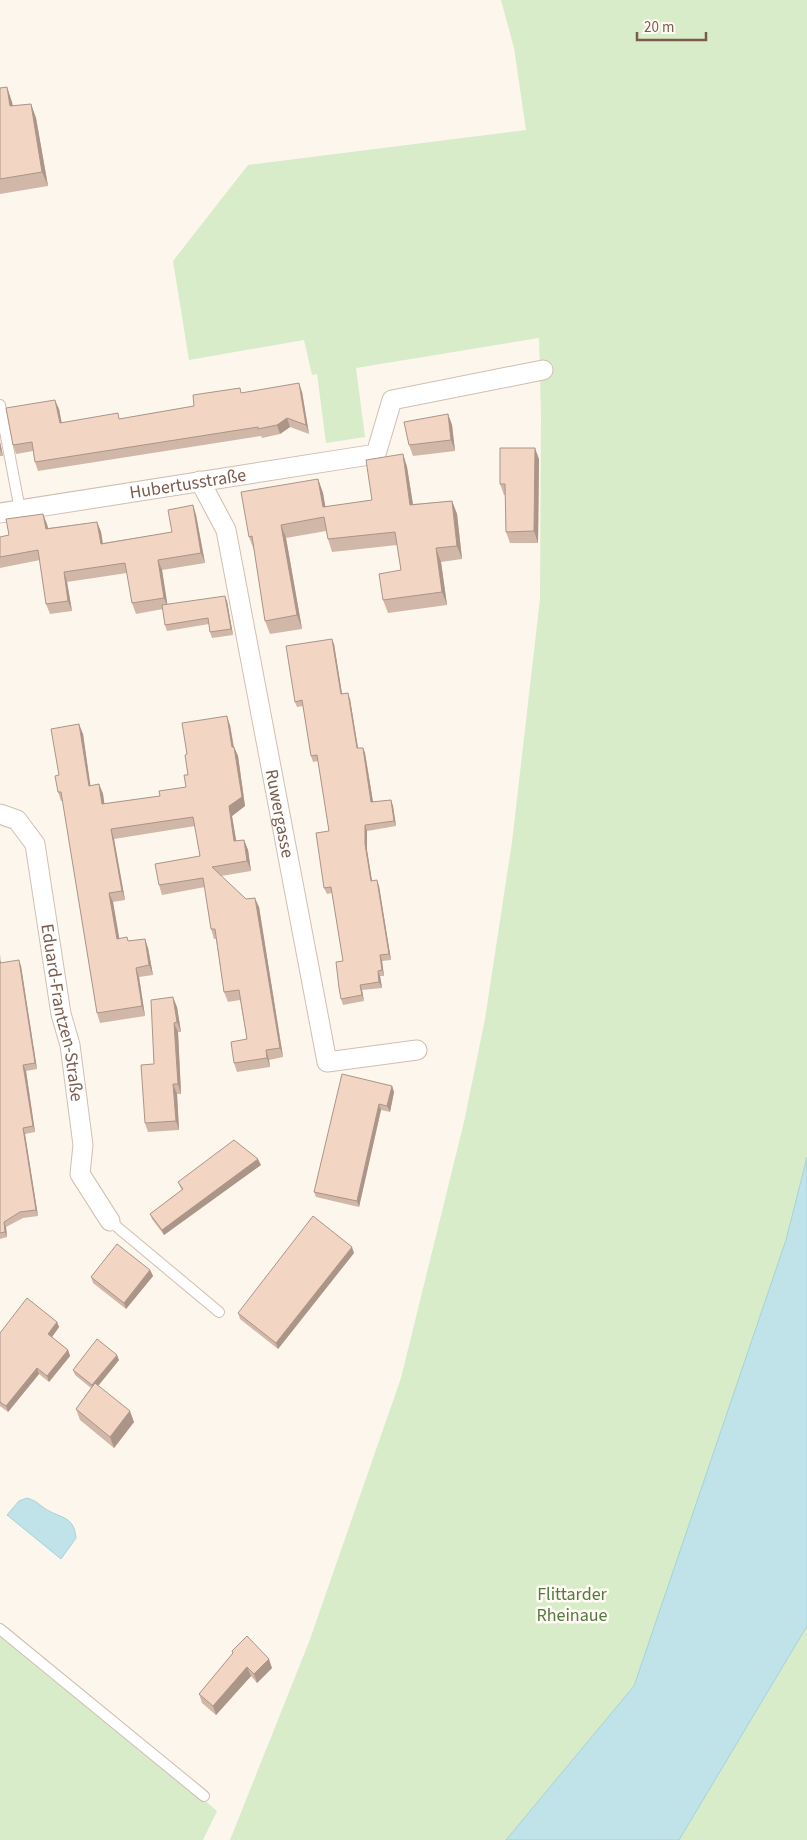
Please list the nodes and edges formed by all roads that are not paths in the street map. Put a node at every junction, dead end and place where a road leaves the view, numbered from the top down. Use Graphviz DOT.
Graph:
graph roads {
  1 [pos="543,370"];
  2 [pos="0,405"];
  3 [pos="200,481"];
  4 [pos="20,510"];
  5 [pos="0,513"];
  6 [pos="0,814"];
  7 [pos="418,1050"];
  8 [pos="110,1221"];
  9 [pos="219,1312"];
  10 [pos="0,1628"];
  11 [pos="204,1796"];
  1 -- 3 [label="street, Hubertusstraße"];
  2 -- 4 [label="lane"];
  3 -- 4 [label="street, Hubertusstraße"];
  3 -- 7 [label="street, Ruwergasse"];
  4 -- 5 [label="street, Hubertusstraße"];
  6 -- 8 [label="street, Eduard-Frantzen-Straße"];
  8 -- 9 [label="lane"];
  10 -- 11 [label="lane"];
}
